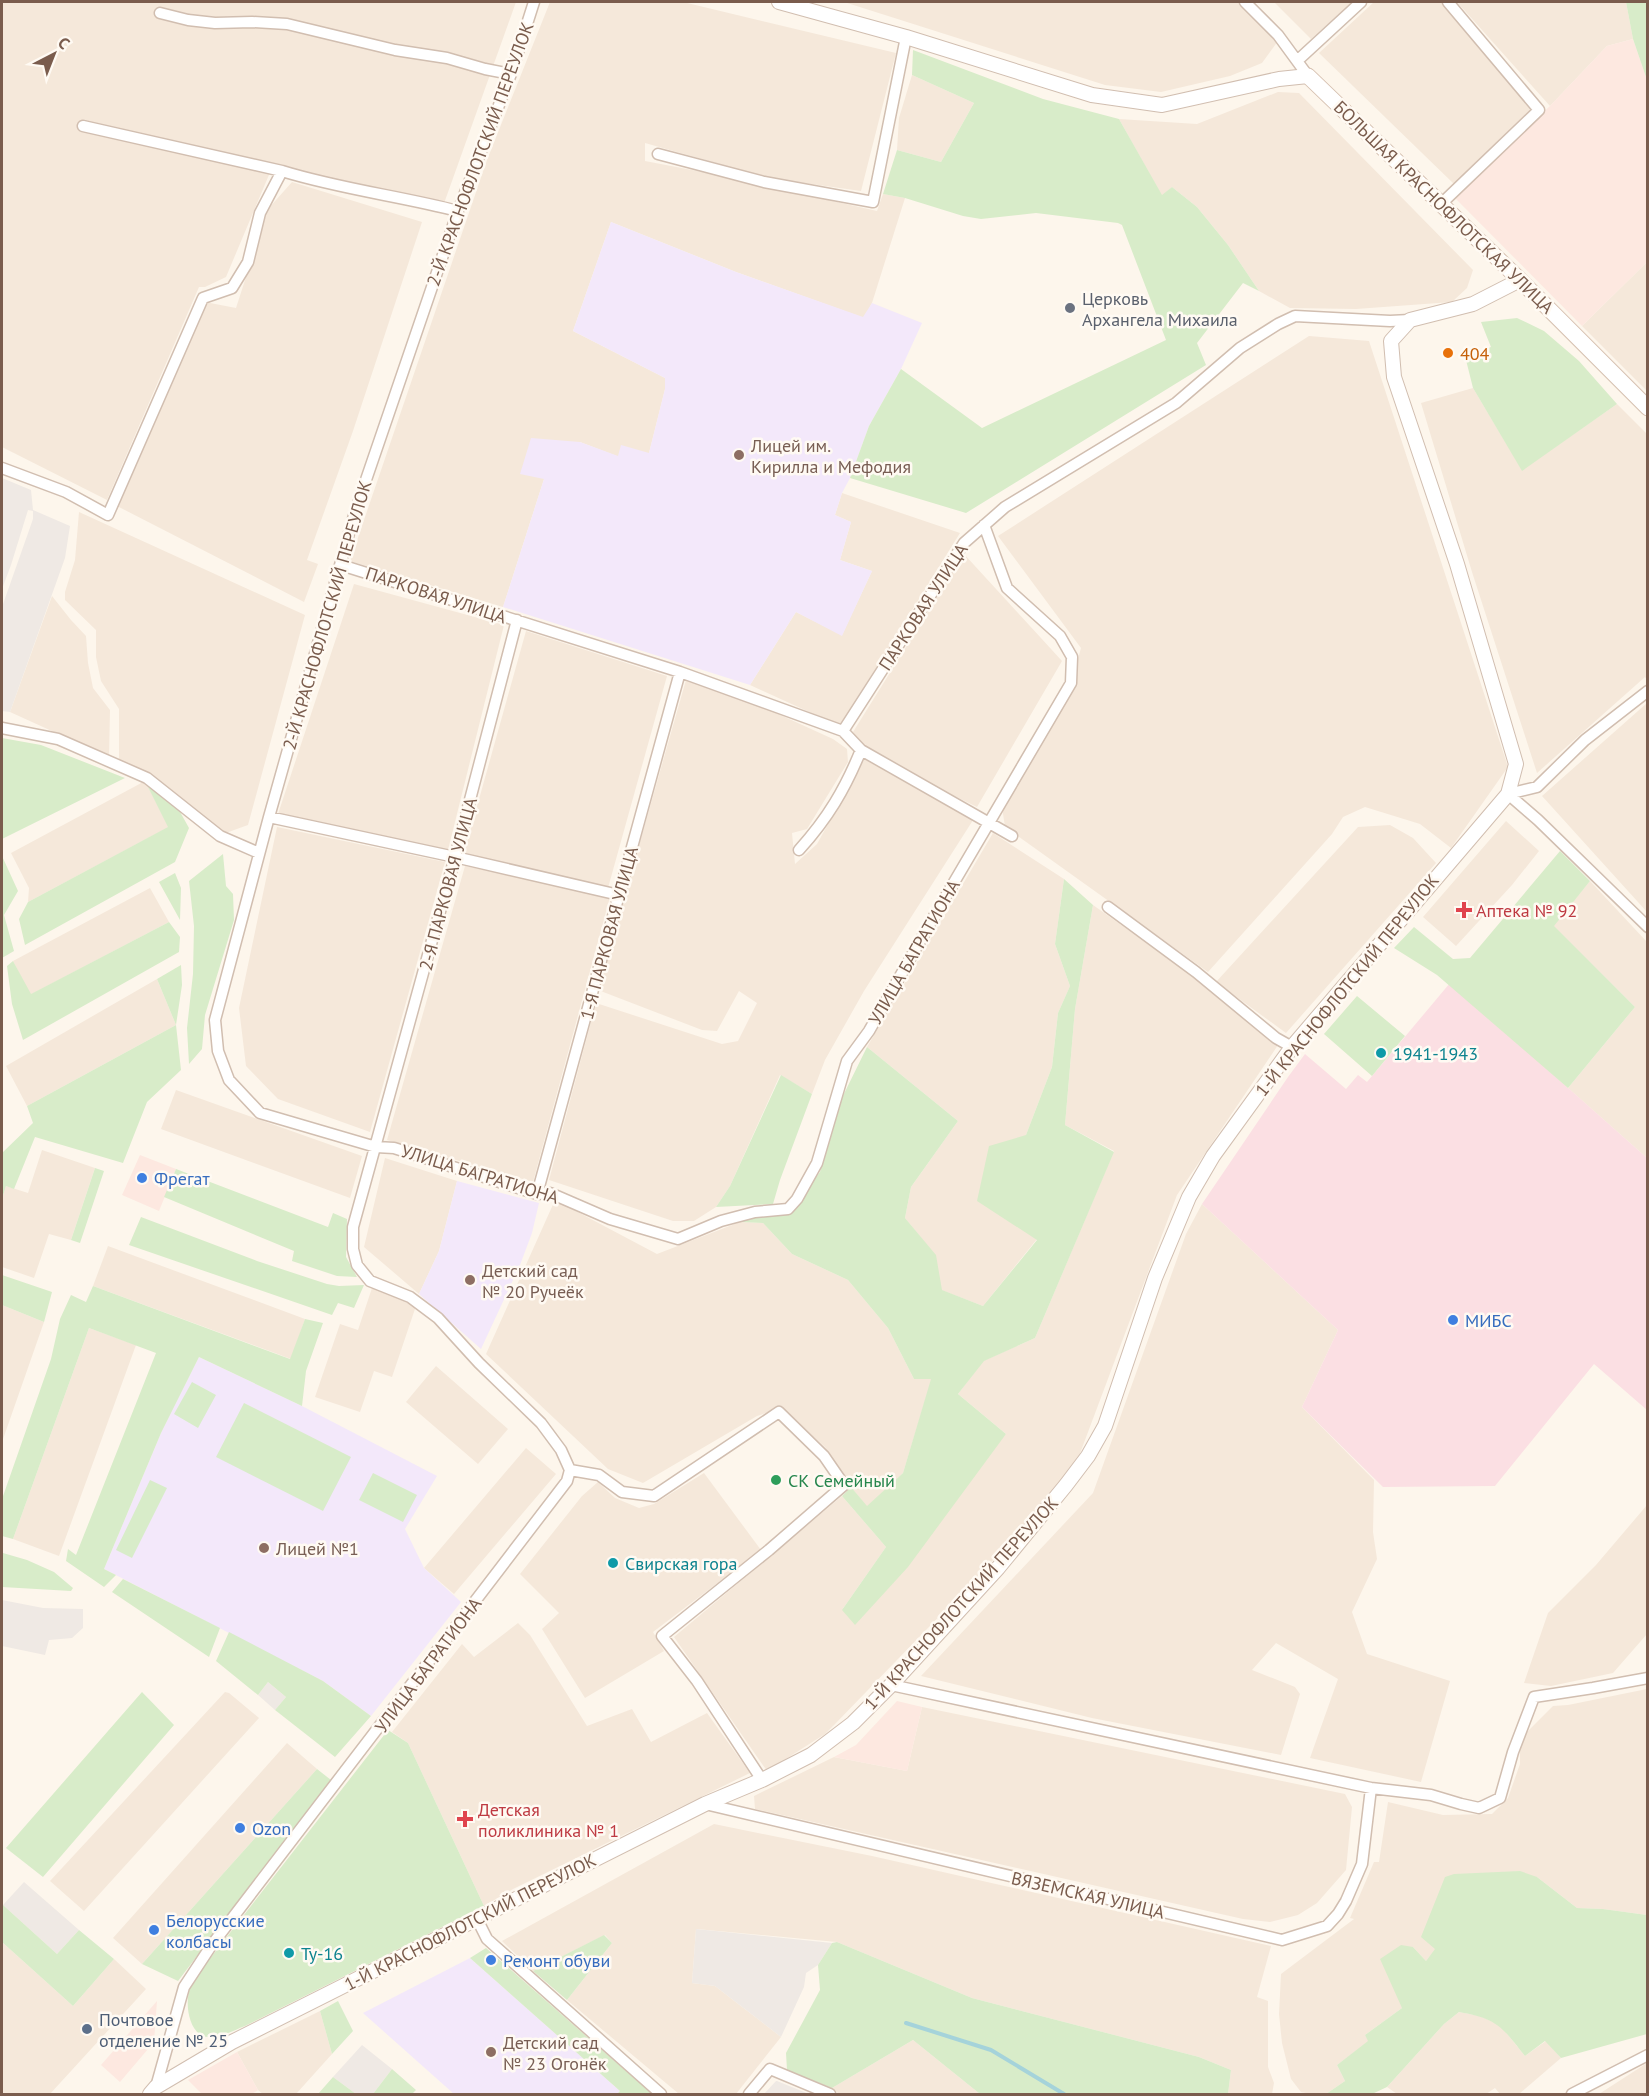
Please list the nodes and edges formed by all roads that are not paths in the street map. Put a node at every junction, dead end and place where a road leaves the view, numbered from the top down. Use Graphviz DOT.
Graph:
graph roads {
  1 [pos="534,2"];
  2 [pos="779,2"];
  3 [pos="1245,2"];
  4 [pos="1361,2"];
  5 [pos="1449,2"];
  6 [pos="160,13"];
  7 [pos="906,37"];
  8 [pos="1297,61"];
  9 [pos="511,74"];
  10 [pos="1308,76"];
  11 [pos="83,126"];
  12 [pos="658,154"];
  13 [pos="282,171"];
  14 [pos="1441,204"];
  15 [pos="458,211"];
  16 [pos="1520,280"];
  17 [pos="1410,320"];
  18 [pos="1647,408"];
  19 [pos="2,468"];
  20 [pos="984,525"];
  21 [pos="341,565"];
  22 [pos="517,620"];
  23 [pos="680,672"];
  24 [pos="1647,691"];
  25 [pos="2,728"];
  26 [pos="843,731"];
  27 [pos="861,750"];
  28 [pos="1508,794"];
  29 [pos="269,817"];
  30 [pos="989,823"];
  31 [pos="1012,836"];
  32 [pos="799,849"];
  33 [pos="259,853"];
  34 [pos="455,857"];
  35 [pos="619,895"];
  36 [pos="1108,908"];
  37 [pos="1647,927"];
  38 [pos="1292,1047"];
  39 [pos="376,1147"];
  40 [pos="537,1194"];
  41 [pos="570,1470"];
  42 [pos="1647,1678"];
  43 [pos="891,1685"];
  44 [pos="762,1780"];
  45 [pos="1371,1788"];
  46 [pos="705,1804"];
  47 [pos="477,1919"];
  48 [pos="1647,2055"];
  49 [pos="153,2091"];
  50 [pos="661,2094"];
  51 [pos="748,2094"];
  52 [pos="830,2094"];
  53 [pos="1572,2094"];
  1 -- 9 [label="street, 2-Й КРАСНОФЛОТСКИЙ ПЕРЕУЛОК"];
  2 -- 7 [label="street"];
  3 -- 8 [label="street, БОЛЬШАЯ КРАСНОФЛОТСКАЯ УЛИЦА"];
  4 -- 8 [label="street"];
  5 -- 14 [label="street"];
  6 -- 9 [label="street"];
  7 -- 10 [label="street"];
  7 -- 12 [label="street"];
  8 -- 10 [label="street, БОЛЬШАЯ КРАСНОФЛОТСКАЯ УЛИЦА"];
  9 -- 15 [label="street, 2-Й КРАСНОФЛОТСКИЙ ПЕРЕУЛОК"];
  10 -- 14 [label="main road, БОЛЬШАЯ КРАСНОФЛОТСКАЯ УЛИЦА"];
  11 -- 13 [label="street"];
  13 -- 15 [label="street"];
  13 -- 19 [label="street"];
  14 -- 16 [label="main road, БОЛЬШАЯ КРАСНОФЛОТСКАЯ УЛИЦА"];
  15 -- 21 [label="street, 2-Й КРАСНОФЛОТСКИЙ ПЕРЕУЛОК"];
  16 -- 17 [label="street, ПАРКОВАЯ УЛИЦА"];
  16 -- 18 [label="main road, БОЛЬШАЯ КРАСНОФЛОТСКАЯ УЛИЦА"];
  17 -- 20 [label="street, ПАРКОВАЯ УЛИЦА"];
  17 -- 28 [label="street, 1-Й КРАСНОФЛОТСКИЙ ПЕРЕУЛОК"];
  20 -- 26 [label="street, ПАРКОВАЯ УЛИЦА"];
  20 -- 30 [label="street, УЛИЦА БАГРАТИОНА"];
  21 -- 22 [label="street, ПАРКОВАЯ УЛИЦА"];
  21 -- 29 [label="street, 2-Й КРАСНОФЛОТСКИЙ ПЕРЕУЛОК"];
  22 -- 23 [label="street, ПАРКОВАЯ УЛИЦА"];
  22 -- 34 [label="street, 2-Я ПАРКОВАЯ УЛИЦА"];
  23 -- 26 [label="street, ПАРКОВАЯ УЛИЦА"];
  23 -- 35 [label="street, 1-Я ПАРКОВАЯ УЛИЦА"];
  24 -- 28 [label="street"];
  25 -- 33 [label="street"];
  26 -- 27 [label="street"];
  27 -- 30 [label="street"];
  27 -- 32 [label="street"];
  28 -- 37 [label="street"];
  28 -- 38 [label="street, 1-Й КРАСНОФЛОТСКИЙ ПЕРЕУЛОК"];
  29 -- 33 [label="street, 2-Й КРАСНОФЛОТСКИЙ ПЕРЕУЛОК"];
  29 -- 34 [label="street"];
  30 -- 31 [label="street"];
  30 -- 40 [label="street, УЛИЦА БАГРАТИОНА"];
  33 -- 39 [label="street, 2-Й КРАСНОФЛОТСКИЙ ПЕРЕУЛОК"];
  34 -- 35 [label="street"];
  34 -- 39 [label="street, 2-Я ПАРКОВАЯ УЛИЦА"];
  35 -- 40 [label="street, 1-Я ПАРКОВАЯ УЛИЦА"];
  36 -- 38 [label="street"];
  38 -- 43 [label="street, 1-Й КРАСНОФЛОТСКИЙ ПЕРЕУЛОК"];
  39 -- 40 [label="street, УЛИЦА БАГРАТИОНА"];
  39 -- 41 [label="street, УЛИЦА БАГРАТИОНА"];
  41 -- 44 [label="street"];
  41 -- 49 [label="street, УЛИЦА БАГРАТИОНА"];
  42 -- 45 [label="street"];
  43 -- 44 [label="street, 1-Й КРАСНОФЛОТСКИЙ ПЕРЕУЛОК"];
  43 -- 45 [label="street"];
  44 -- 46 [label="street, 1-Й КРАСНОФЛОТСКИЙ ПЕРЕУЛОК"];
  45 -- 46 [label="street, ВЯЗЕМСКАЯ УЛИЦА"];
  46 -- 47 [label="street, 1-Й КРАСНОФЛОТСКИЙ ПЕРЕУЛОК"];
  47 -- 49 [label="street, 1-Й КРАСНОФЛОТСКИЙ ПЕРЕУЛОК"];
  47 -- 50 [label="street"];
  48 -- 53 [label="street"];
  51 -- 52 [label="street"];
}
